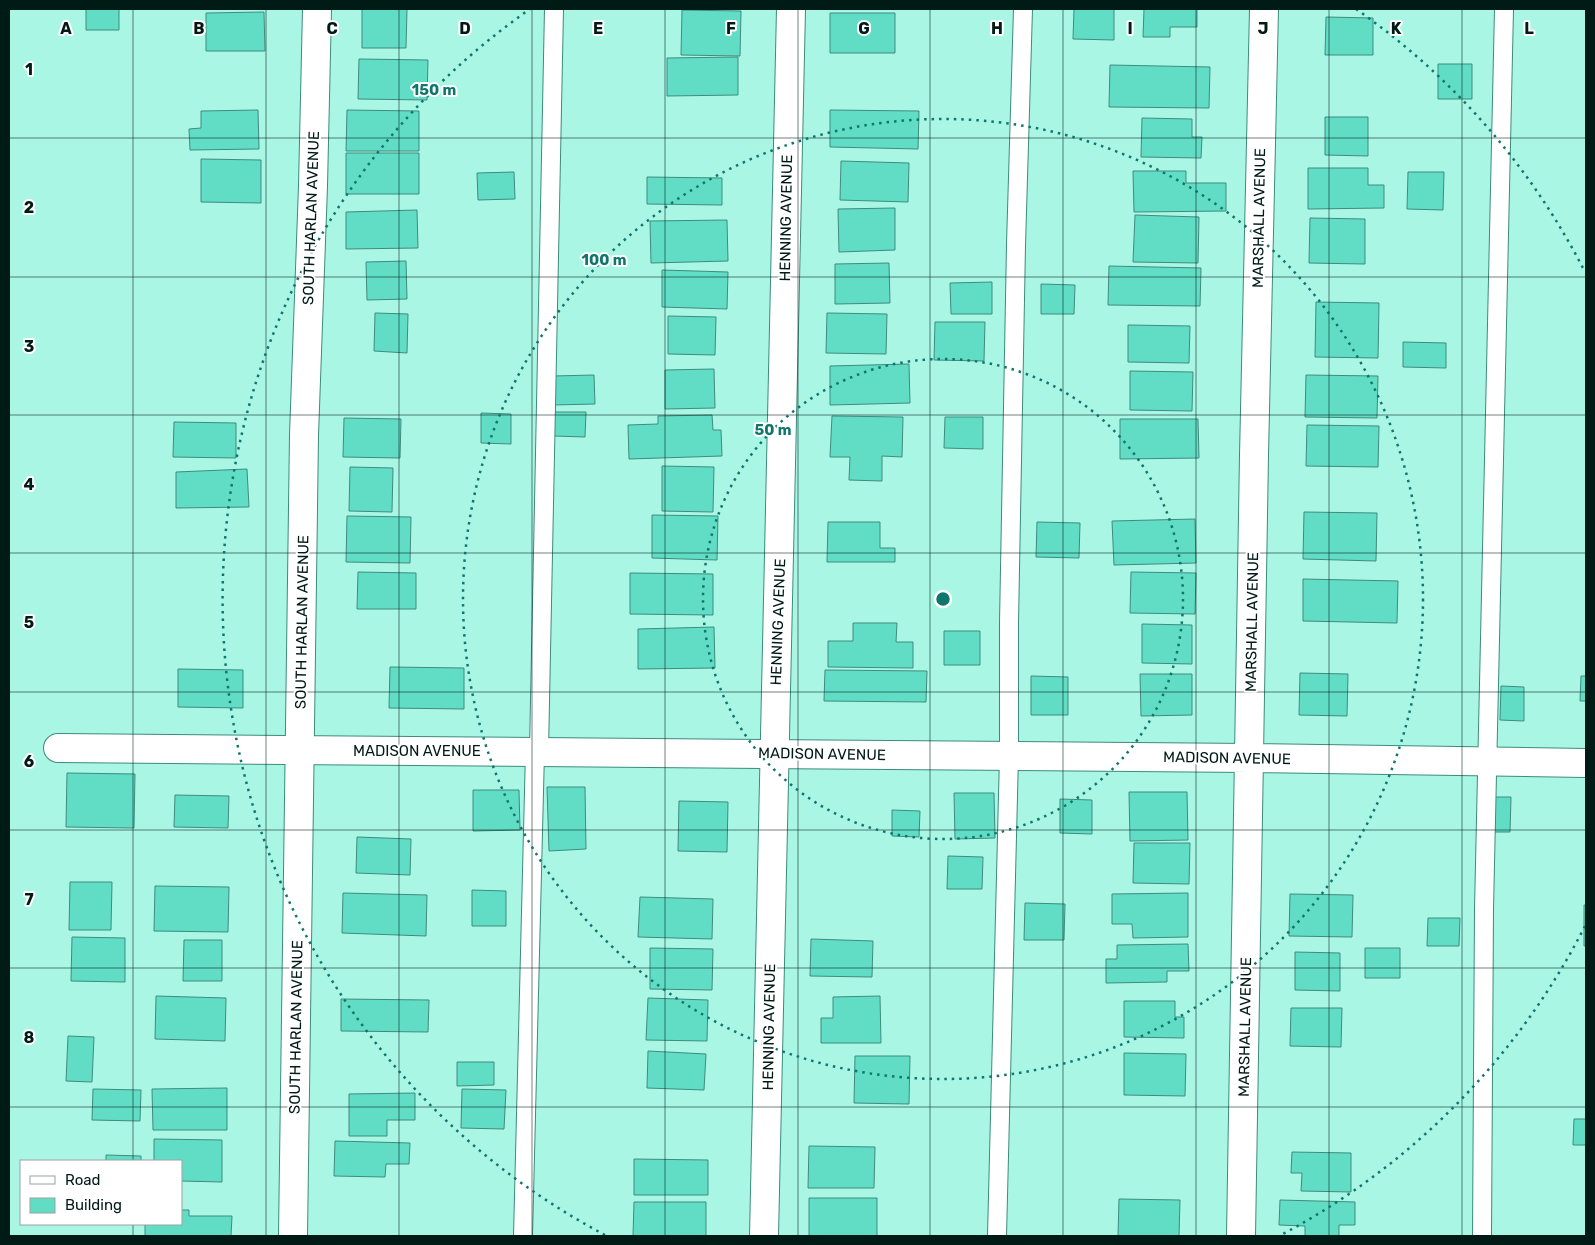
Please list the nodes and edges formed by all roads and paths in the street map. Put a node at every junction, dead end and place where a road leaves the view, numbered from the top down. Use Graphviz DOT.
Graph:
graph roads {
  1 [pos="316,9"];
  2 [pos="554,9"];
  3 [pos="791,9"];
  4 [pos="1023,9"];
  5 [pos="1264,9"];
  6 [pos="1504,9"];
  7 [pos="58,748"];
  8 [pos="300,750"];
  9 [pos="537,751"];
  10 [pos="774,754"];
  11 [pos="1009,756"];
  12 [pos="1250,758"];
  13 [pos="1488,761"];
  14 [pos="1586,762"];
  15 [pos="293,1236"];
  16 [pos="523,1236"];
  17 [pos="764,1236"];
  18 [pos="997,1236"];
  19 [pos="1241,1236"];
  20 [pos="1482,1236"];
  1 -- 8 [label="street, SOUTH HARLAN AVENUE"];
  2 -- 9 [label="lane"];
  3 -- 10 [label="street, HENNING AVENUE"];
  4 -- 11 [label="lane"];
  5 -- 12 [label="street, MARSHALL AVENUE"];
  6 -- 13 [label="lane"];
  7 -- 8 [label="street, MADISON AVENUE"];
  8 -- 9 [label="street, MADISON AVENUE"];
  8 -- 15 [label="street, SOUTH HARLAN AVENUE"];
  9 -- 10 [label="street, MADISON AVENUE"];
  9 -- 16 [label="lane"];
  10 -- 11 [label="street, MADISON AVENUE"];
  10 -- 17 [label="street, HENNING AVENUE"];
  11 -- 12 [label="street, MADISON AVENUE"];
  11 -- 18 [label="lane"];
  12 -- 13 [label="street, MADISON AVENUE"];
  12 -- 19 [label="street, MARSHALL AVENUE"];
  13 -- 14 [label="street, MADISON AVENUE"];
  13 -- 20 [label="lane"];
}
